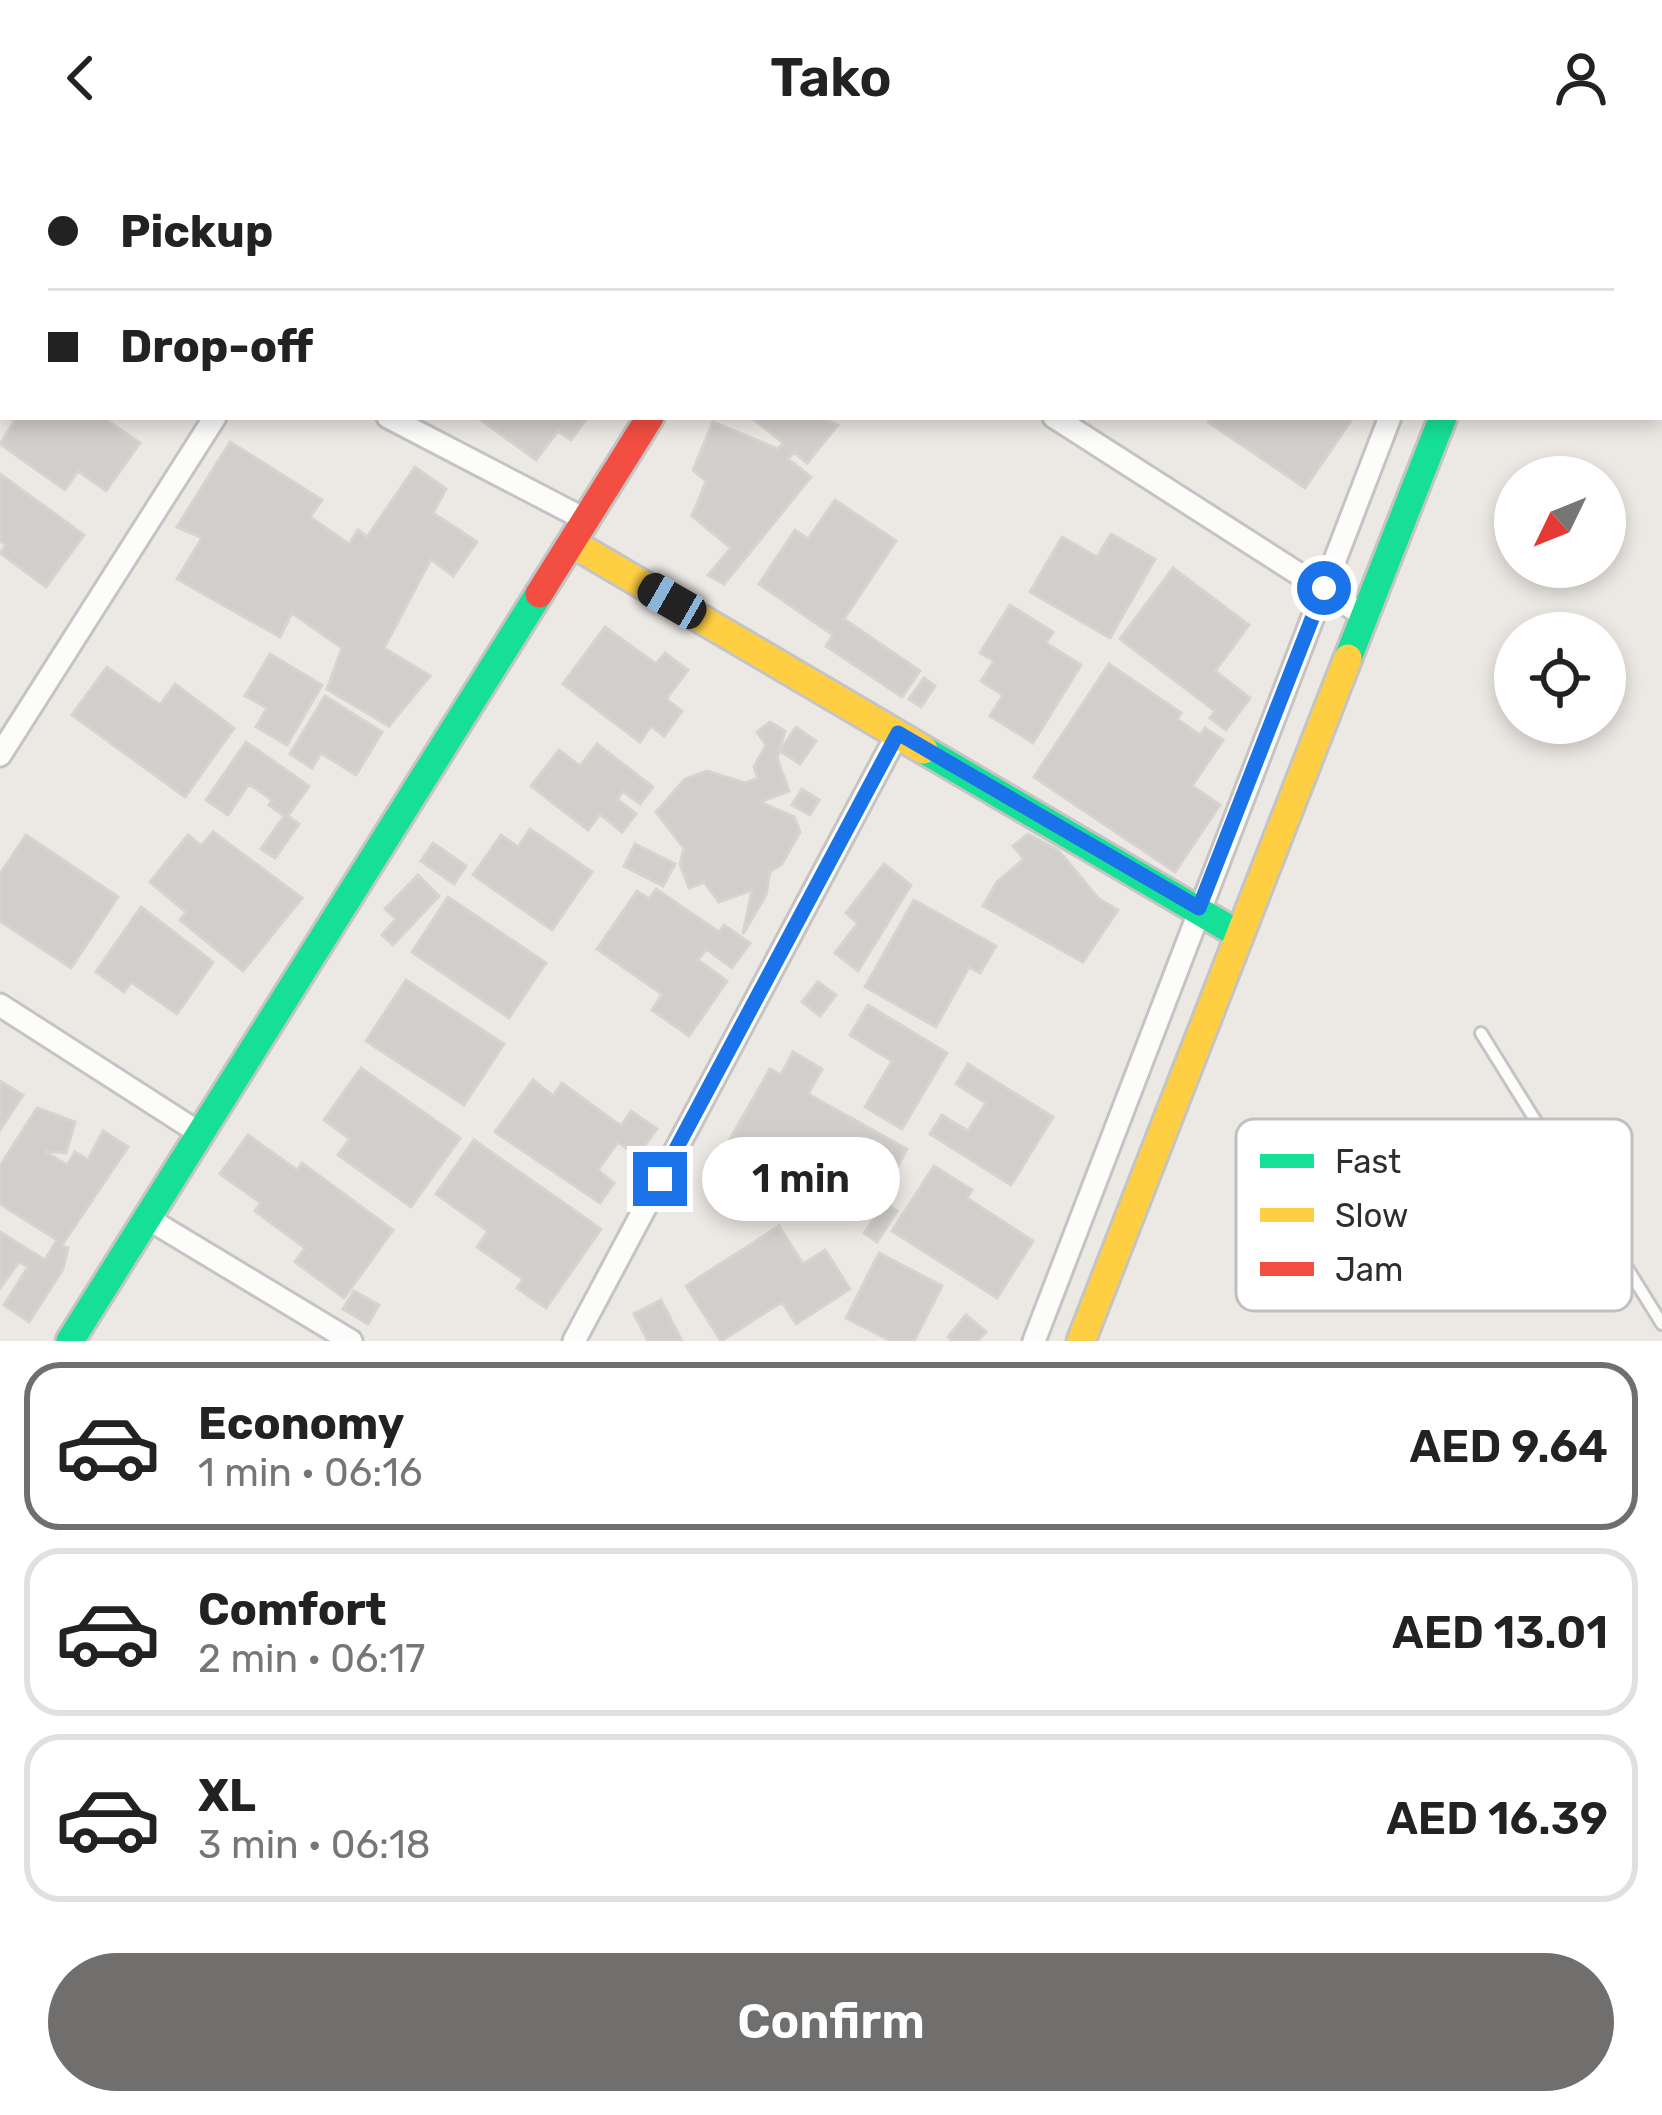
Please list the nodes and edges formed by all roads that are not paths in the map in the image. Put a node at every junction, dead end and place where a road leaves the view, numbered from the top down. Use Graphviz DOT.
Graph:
graph roads {
  1 [pos="213,420"];
  2 [pos="393,420"];
  3 [pos="648,420"];
  4 [pos="1389,420"];
  5 [pos="1442,420"];
  6 [pos="1068,421"];
  7 [pos="580,532"];
  8 [pos="1324,588"];
  9 [pos="1366,616"];
  10 [pos="898,733"];
  11 [pos="0,755"];
  12 [pos="1199,908"];
  13 [pos="1238,934"];
  14 [pos="0,1005"];
  15 [pos="1480,1033"];
  16 [pos="1534,1119"];
  17 [pos="200,1134"];
  18 [pos="147,1218"];
  19 [pos="1632,1276"];
  20 [pos="1662,1324"];
  21 [pos="70,1341"];
  22 [pos="351,1341"];
  23 [pos="574,1341"];
  24 [pos="1034,1341"];
  25 [pos="1081,1341"];
  1 -- 11 [label="street"];
  2 -- 7 [label="street"];
  3 -- 7 [label="street"];
  4 -- 8 [label="street"];
  5 -- 9 [label="street"];
  6 -- 8 [label="street"];
  7 -- 10 [label="street"];
  7 -- 17 [label="street"];
  8 -- 9 [label="street"];
  8 -- 12 [label="street"];
  9 -- 13 [label="street"];
  10 -- 12 [label="street"];
  10 -- 23 [label="street"];
  12 -- 13 [label="street"];
  12 -- 24 [label="street"];
  13 -- 25 [label="street"];
  14 -- 17 [label="street"];
  15 -- 16 [label="lane"];
  17 -- 18 [label="street"];
  18 -- 21 [label="street"];
  18 -- 22 [label="street"];
  19 -- 20 [label="lane"];
}
